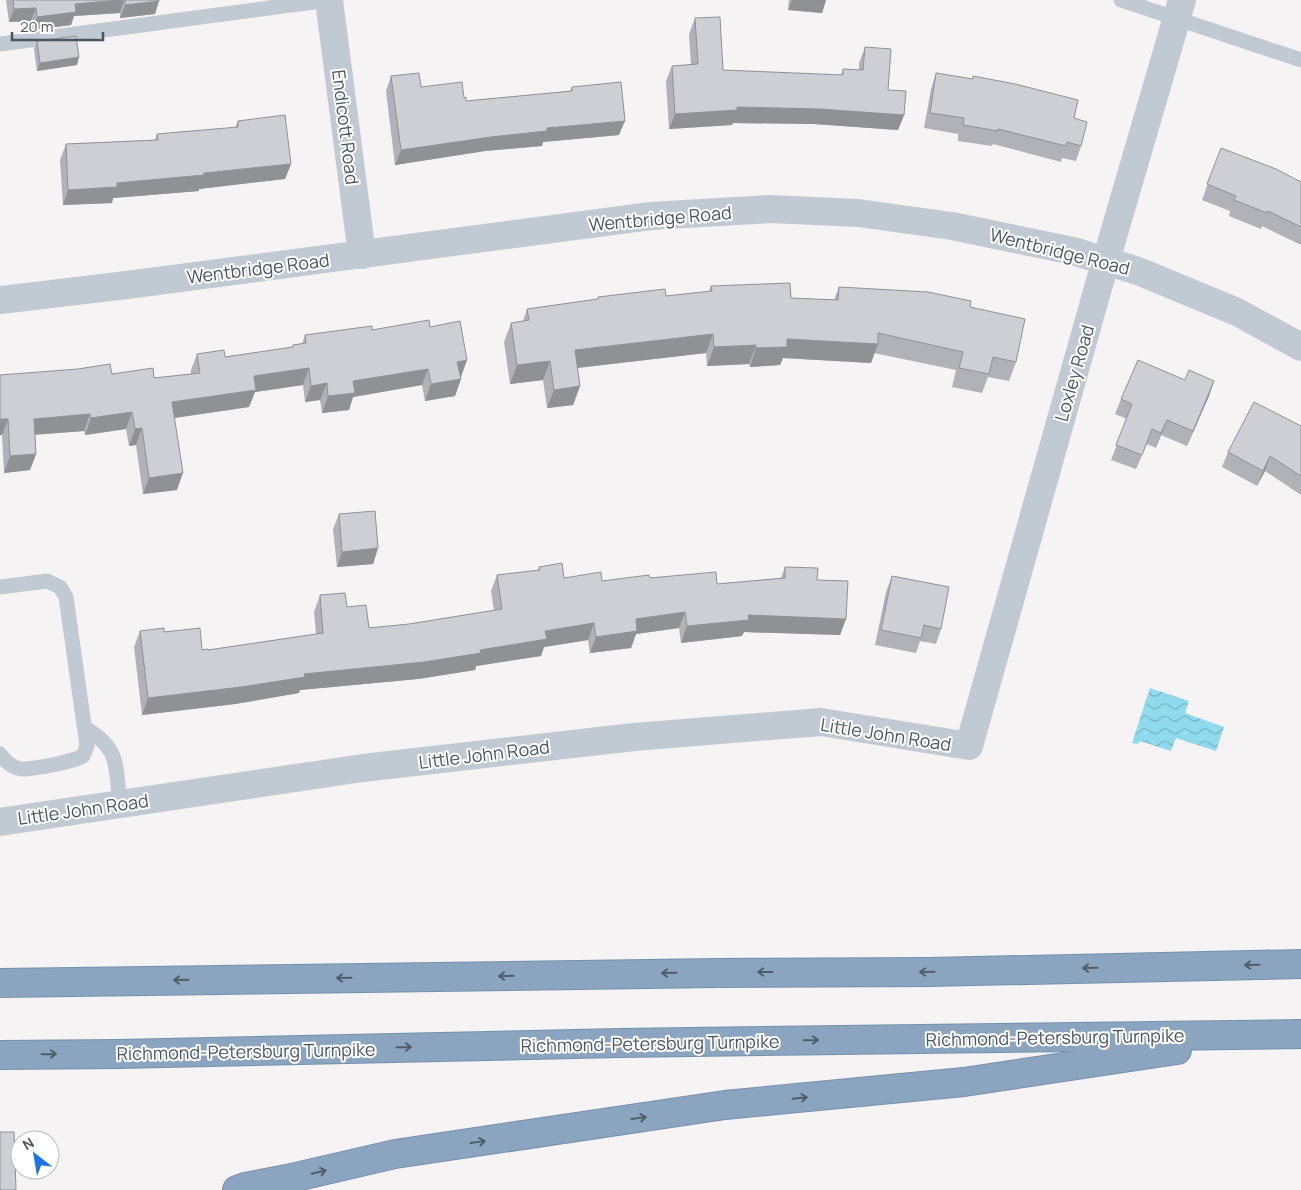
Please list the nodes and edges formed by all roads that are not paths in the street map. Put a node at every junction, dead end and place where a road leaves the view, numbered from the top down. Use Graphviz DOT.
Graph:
graph roads {
  1 [pos="329,0"];
  2 [pos="1121,0"];
  3 [pos="1179,9"];
  4 [pos="0,44"];
  5 [pos="1301,60"];
  6 [pos="362,255"];
  7 [pos="1106,261"];
  8 [pos="0,300"];
  9 [pos="1301,347"];
  10 [pos="0,587"];
  11 [pos="85,728"];
  12 [pos="969,746"];
  13 [pos="0,754"];
  14 [pos="120,804"];
  15 [pos="0,822"];
  16 [pos="1301,964"];
  17 [pos="0,972"];
  18 [pos="51,982"];
  19 [pos="0,983"];
  20 [pos="1291,1034"];
  21 [pos="0,1055"];
  22 [pos="280,1185"];
  23 [pos="237,1190"];
  1 -- 4 [label="lane"];
  1 -- 6 [label="street, Endicott Road"];
  2 -- 3 [label="lane"];
  3 -- 5 [label="lane"];
  3 -- 7 [label="street, Loxley Road"];
  6 -- 7 [label="street, Wentbridge Road"];
  6 -- 8 [label="street, Wentbridge Road"];
  7 -- 9 [label="street, Wentbridge Road"];
  7 -- 12 [label="street, Loxley Road"];
  10 -- 11 [label="lane"];
  11 -- 13 [label="lane"];
  11 -- 14 [label="lane"];
  12 -- 14 [label="street, Little John Road"];
  14 -- 15 [label="street, Little John Road"];
  16 -- 18 [label="highway, one-way"];
  17 -- 18 [label="highway"];
  18 -- 19 [label="highway"];
  21 -- 20 [label="highway, Richmond-Petersburg Turnpike, one-way"];
  22 -- 20 [label="highway, one-way"];
  22 -- 23 [label="highway"];
}
